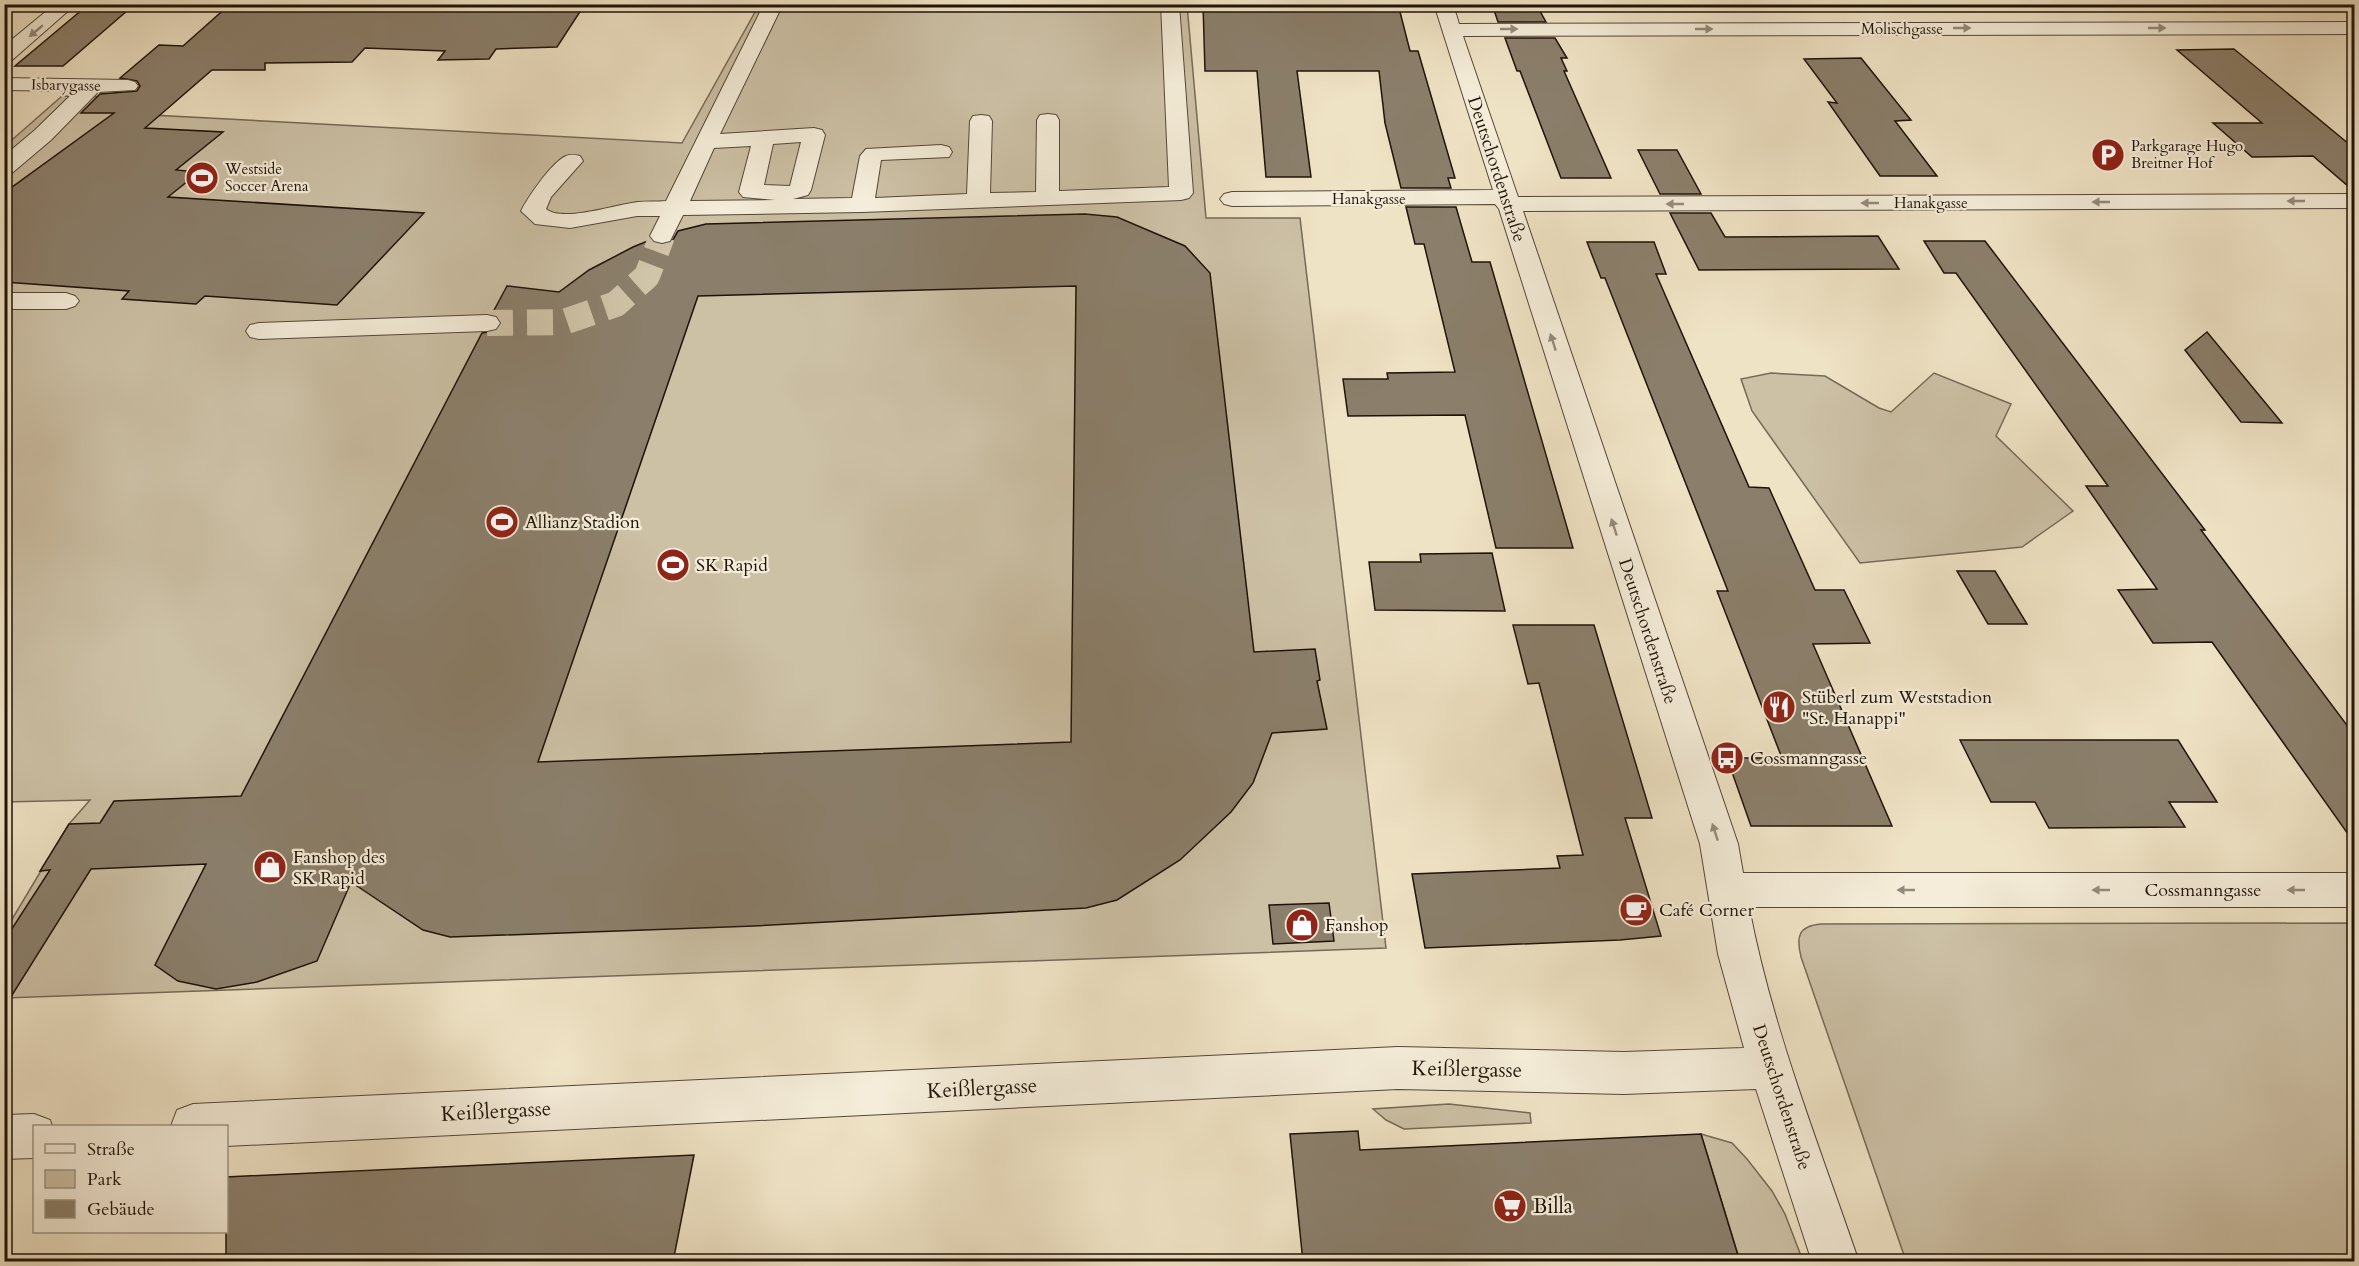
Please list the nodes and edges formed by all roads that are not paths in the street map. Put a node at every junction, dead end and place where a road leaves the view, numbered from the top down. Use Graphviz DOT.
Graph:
graph roads {
  1 [pos="67,4"];
  2 [pos="774,4"];
  3 [pos="1170,4"];
  4 [pos="1447,17"];
  5 [pos="2355,28"];
  6 [pos="4,57"];
  7 [pos="4,84"];
  8 [pos="92,86"];
  9 [pos="128,86"];
  10 [pos="1048,120"];
  11 [pos="981,121"];
  12 [pos="764,137"];
  13 [pos="705,142"];
  14 [pos="941,152"];
  15 [pos="572,161"];
  16 [pos="4,168"];
  17 [pos="1047,198"];
  18 [pos="1232,199"];
  19 [pos="1506,200"];
  20 [pos="978,201"];
  21 [pos="2355,201"];
  22 [pos="862,205"];
  23 [pos="675,210"];
  24 [pos="662,236"];
  25 [pos="4,301"];
  26 [pos="66,301"];
  27 [pos="488,323"];
  28 [pos="259,331"];
  29 [pos="1728,889"];
  30 [pos="2355,890"];
  31 [pos="1771,1068"];
  32 [pos="213,1125"];
  33 [pos="33,1136"];
  34 [pos="4,1137"];
  35 [pos="1836,1262"];
  1 -- 6 [label="street, one-way"];
  2 -- 13 [label="street"];
  3 -- 17 [label="street"];
  4 -- 5 [label="street, Molischgasse, one-way"];
  4 -- 19 [label="street, Deutschordenstraße"];
  7 -- 8 [label="street, Isbarygasse"];
  8 -- 9 [label="street, Isbarygasse"];
  8 -- 16 [label="street"];
  10 -- 17 [label="street"];
  11 -- 20 [label="street"];
  12 -- 13 [label="street"];
  13 -- 23 [label="street"];
  14 -- 22 [label="street"];
  15 -- 23 [label="street"];
  17 -- 20 [label="street"];
  18 -- 19 [label="street, Hanakgasse"];
  21 -- 19 [label="street, Hanakgasse, one-way"];
  29 -- 19 [label="street, Deutschordenstraße, one-way"];
  20 -- 22 [label="street"];
  22 -- 23 [label="street"];
  23 -- 24 [label="street"];
  25 -- 26 [label="street"];
  27 -- 28 [label="street"];
  30 -- 29 [label="street, Cossmanngasse, one-way"];
  29 -- 31 [label="street, Deutschordenstraße"];
  31 -- 32 [label="street, Keißlergasse"];
  31 -- 35 [label="street, Deutschordenstraße"];
  33 -- 34 [label="street"];
}
